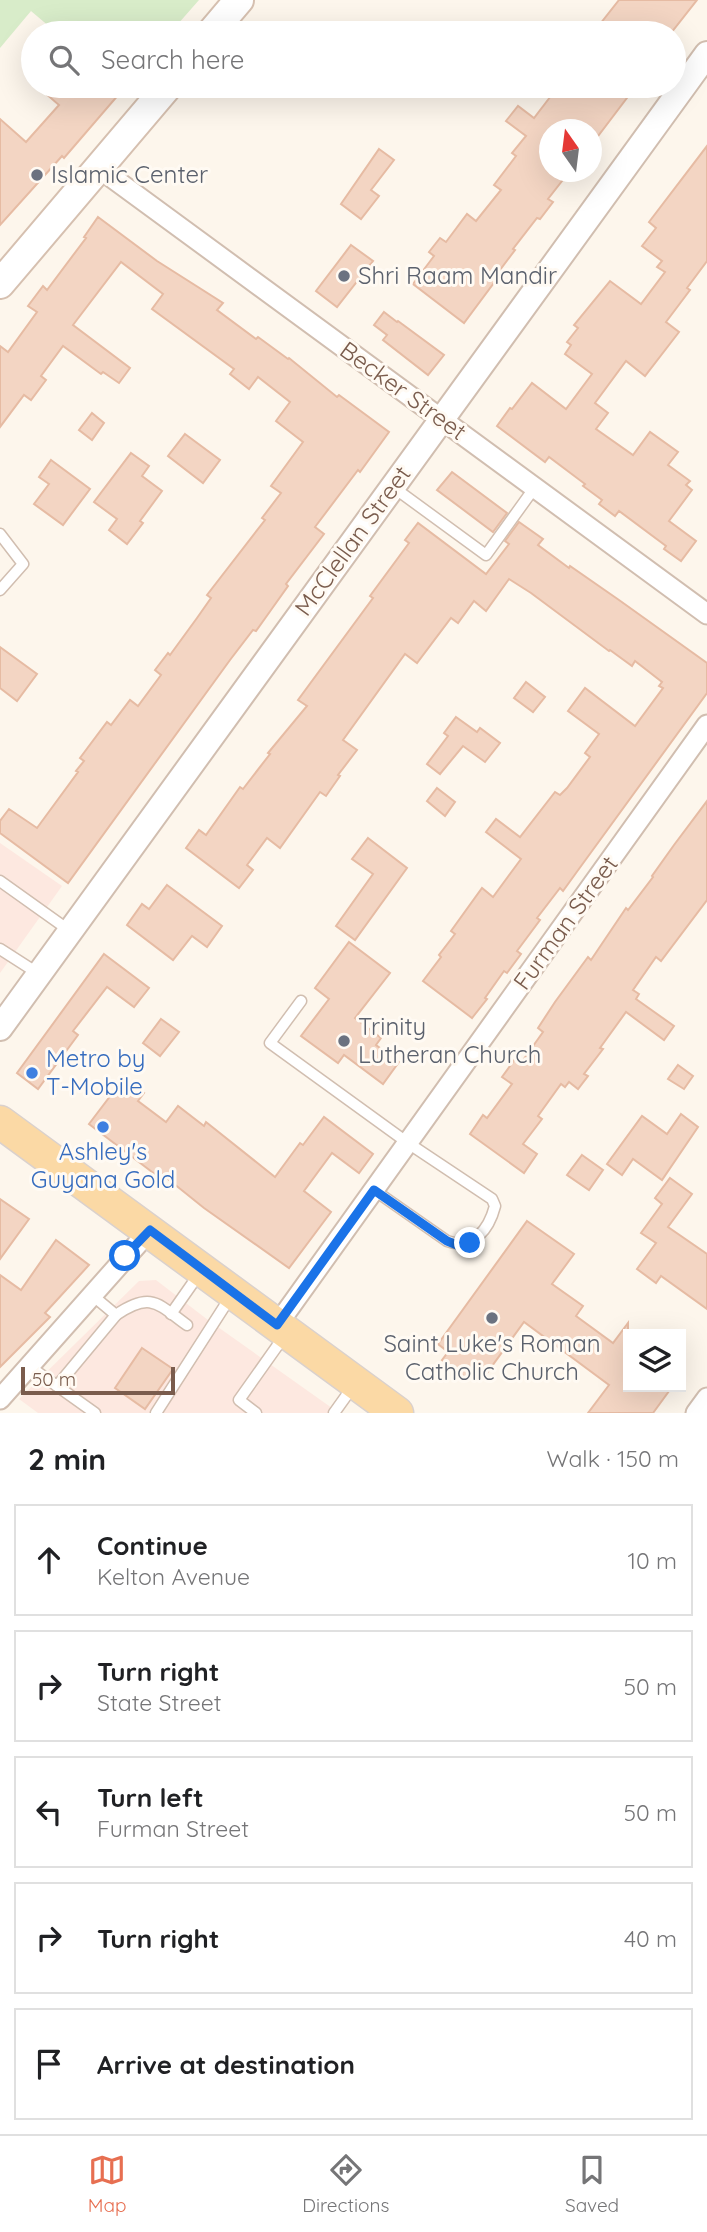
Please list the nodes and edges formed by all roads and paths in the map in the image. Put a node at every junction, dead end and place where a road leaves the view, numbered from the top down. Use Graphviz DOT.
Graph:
graph roads {
  1 [pos="239,0"];
  2 [pos="221,21"];
  3 [pos="707,54"];
  4 [pos="686,83"];
  5 [pos="158,98"];
  6 [pos="675,98"];
  7 [pos="99,168"];
  8 [pos="0,284"];
  9 [pos="442,419"];
  10 [pos="392,487"];
  11 [pos="535,488"];
  12 [pos="0,534"];
  13 [pos="0,590"];
  14 [pos="707,614"];
  15 [pos="707,725"];
  16 [pos="0,881"];
  17 [pos="70,931"];
  18 [pos="0,949"];
  19 [pos="39,974"];
  20 [pos="301,1001"];
  21 [pos="0,1028"];
  22 [pos="0,1122"];
  23 [pos="408,1143"];
  24 [pos="374,1190"];
  25 [pos="150,1230"];
  26 [pos="202,1269"];
  27 [pos="233,1292"];
  28 [pos="92,1295"];
  29 [pos="172,1314"];
  30 [pos="116,1315"];
  31 [pos="187,1325"];
  32 [pos="282,1328"];
  33 [pos="29,1366"];
  34 [pos="355,1382"];
  35 [pos="57,1386"];
  36 [pos="707,1398"];
  37 [pos="0,1399"];
  38 [pos="95,1413"];
  39 [pos="156,1413"];
  40 [pos="256,1413"];
  41 [pos="334,1413"];
  42 [pos="397,1413"];
  43 [pos="696,1413"];
  1 -- 2 [label="main road"];
  3 -- 4 [label="street, McClellan Street"];
  5 -- 7 [label="main road"];
  6 -- 9 [label="street, McClellan Street"];
  7 -- 8 [label="main road"];
  7 -- 9 [label="street, Becker Street"];
  9 -- 10 [label="street, McClellan Street"];
  9 -- 11 [label="street, Becker Street"];
  10 -- 11 [label="lane"];
  10 -- 17 [label="street, McClellan Street"];
  11 -- 14 [label="street, Becker Street"];
  12 -- 13 [label="lane"];
  15 -- 23 [label="street, Furman Street"];
  16 -- 17 [label="lane"];
  17 -- 19 [label="street, McClellan Street"];
  18 -- 19 [label="lane"];
  19 -- 21 [label="street, McClellan Street"];
  20 -- 23 [label="lane"];
  22 -- 25 [label="main road"];
  23 -- 24 [label="street, Furman Street"];
  23 -- 24 [label="lane"];
  24 -- 32 [label="street, Furman Street"];
  25 -- 26 [label="main road"];
  25 -- 28 [label="street"];
  26 -- 27 [label="main road"];
  26 -- 29 [label="lane"];
  27 -- 32 [label="main road"];
  27 -- 39 [label="lane"];
  28 -- 30 [label="lane"];
  28 -- 33 [label="street"];
  29 -- 30 [label="lane"];
  29 -- 31 [label="lane"];
  30 -- 35 [label="lane"];
  32 -- 34 [label="main road"];
  32 -- 40 [label="lane"];
  33 -- 35 [label="lane"];
  33 -- 37 [label="street"];
  34 -- 41 [label="lane"];
  34 -- 42 [label="main road"];
  35 -- 38 [label="lane"];
  36 -- 43 [label="street"];
}
